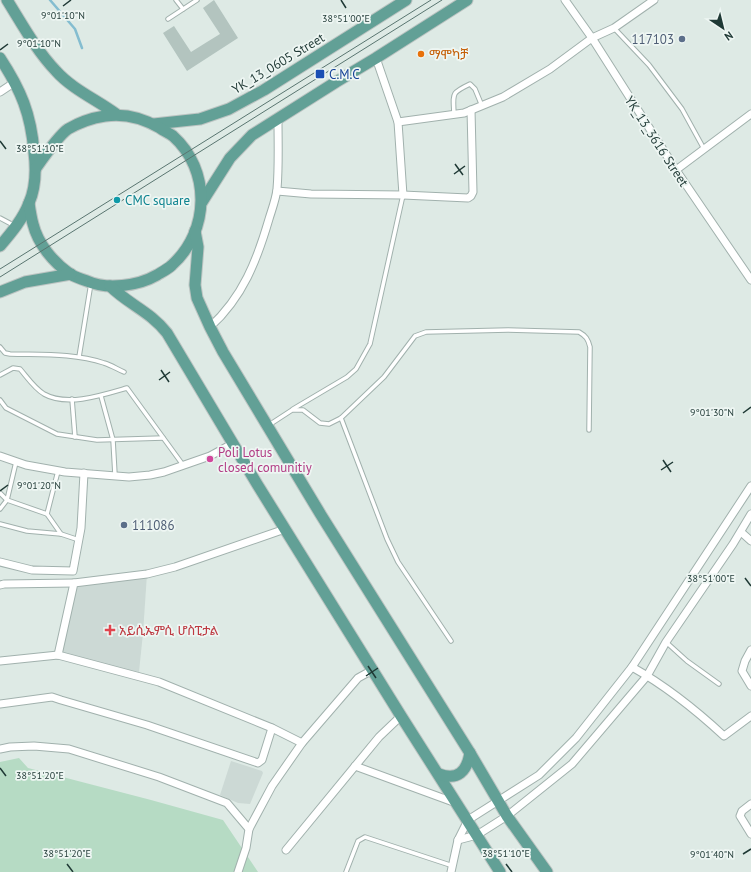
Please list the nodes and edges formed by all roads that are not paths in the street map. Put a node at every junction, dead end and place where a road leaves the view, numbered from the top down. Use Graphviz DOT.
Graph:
graph roads {
  1 [pos="7,0"];
  2 [pos="176,0"];
  3 [pos="197,0"];
  4 [pos="406,0"];
  5 [pos="467,0"];
  6 [pos="566,0"];
  7 [pos="654,0"];
  8 [pos="183,9"];
  9 [pos="168,19"];
  10 [pos="614,28"];
  11 [pos="592,38"];
  12 [pos="0,58"];
  13 [pos="376,58"];
  14 [pos="15,82"];
  15 [pos="0,92"];
  16 [pos="482,106"];
  17 [pos="471,110"];
  18 [pos="116,114"];
  19 [pos="454,114"];
  20 [pos="751,114"];
  21 [pos="278,119"];
  22 [pos="398,122"];
  23 [pos="154,124"];
  24 [pos="704,149"];
  25 [pos="36,168"];
  26 [pos="676,170"];
  27 [pos="277,190"];
  28 [pos="403,195"];
  29 [pos="201,202"];
  30 [pos="29,203"];
  31 [pos="0,218"];
  32 [pos="16,226"];
  33 [pos="195,231"];
  34 [pos="0,246"];
  35 [pos="71,274"];
  36 [pos="751,280"];
  37 [pos="91,283"];
  38 [pos="110,286"];
  39 [pos="0,292"];
  40 [pos="210,327"];
  41 [pos="0,347"];
  42 [pos="79,357"];
  43 [pos="124,372"];
  44 [pos="0,375"];
  45 [pos="101,396"];
  46 [pos="72,399"];
  47 [pos="0,400"];
  48 [pos="292,410"];
  49 [pos="341,418"];
  50 [pos="268,425"];
  51 [pos="589,430"];
  52 [pos="75,437"];
  53 [pos="163,438"];
  54 [pos="113,440"];
  55 [pos="232,444"];
  56 [pos="0,456"];
  57 [pos="16,461"];
  58 [pos="184,466"];
  59 [pos="58,471"];
  60 [pos="84,473"];
  61 [pos="115,476"];
  62 [pos="751,486"];
  63 [pos="0,493"];
  64 [pos="7,500"];
  65 [pos="0,509"];
  66 [pos="47,514"];
  67 [pos="751,514"];
  68 [pos="0,524"];
  69 [pos="285,529"];
  70 [pos="741,532"];
  71 [pos="61,534"];
  72 [pos="79,540"];
  73 [pos="751,541"];
  74 [pos="0,562"];
  75 [pos="74,583"];
  76 [pos="0,585"];
  77 [pos="450,642"];
  78 [pos="666,642"];
  79 [pos="751,650"];
  80 [pos="58,655"];
  81 [pos="0,661"];
  82 [pos="632,668"];
  83 [pos="374,672"];
  84 [pos="647,676"];
  85 [pos="719,684"];
  86 [pos="751,686"];
  87 [pos="0,704"];
  88 [pos="401,716"];
  89 [pos="751,716"];
  90 [pos="272,728"];
  91 [pos="302,743"];
  92 [pos="0,749"];
  93 [pos="470,753"];
  94 [pos="355,766"];
  95 [pos="439,774"];
  96 [pos="498,801"];
  97 [pos="456,803"];
  98 [pos="751,804"];
  99 [pos="507,816"];
  100 [pos="468,820"];
  101 [pos="249,829"];
  102 [pos="751,834"];
  103 [pos="477,835"];
  104 [pos="458,840"];
  105 [pos="286,850"];
  106 [pos="452,869"];
  107 [pos="238,872"];
  108 [pos="346,872"];
  109 [pos="500,872"];
  110 [pos="547,872"];
  1 -- 18 [label="main road"];
  2 -- 8 [label="lane"];
  3 -- 8 [label="lane"];
  4 -- 23 [label="main road, YK_13_0605 Street"];
  5 -- 13 [label="main road"];
  6 -- 11 [label="street, YK_13_3616 Street"];
  7 -- 10 [label="street"];
  8 -- 9 [label="lane"];
  10 -- 11 [label="street"];
  10 -- 24 [label="lane"];
  11 -- 16 [label="street"];
  11 -- 26 [label="street, YK_13_3616 Street"];
  12 -- 14 [label="main road"];
  13 -- 21 [label="main road"];
  13 -- 22 [label="street"];
  14 -- 15 [label="street"];
  14 -- 25 [label="main road"];
  16 -- 17 [label="street"];
  16 -- 19 [label="lane"];
  17 -- 19 [label="street"];
  17 -- 28 [label="street"];
  18 -- 23 [label="main road"];
  18 -- 25 [label="main road"];
  19 -- 22 [label="street"];
  20 -- 24 [label="street"];
  21 -- 27 [label="street"];
  21 -- 29 [label="main road"];
  22 -- 28 [label="street"];
  23 -- 29 [label="main road"];
  24 -- 26 [label="street"];
  25 -- 30 [label="main road"];
  26 -- 36 [label="street, YK_13_3616 Street"];
  27 -- 28 [label="street"];
  27 -- 40 [label="street"];
  28 -- 48 [label="lane"];
  29 -- 33 [label="main road"];
  30 -- 32 [label="main road"];
  30 -- 35 [label="main road"];
  31 -- 32 [label="lane"];
  32 -- 34 [label="main road"];
  33 -- 38 [label="main road"];
  33 -- 40 [label="main road"];
  35 -- 37 [label="main road"];
  35 -- 39 [label="main road"];
  37 -- 38 [label="main road"];
  37 -- 42 [label="lane"];
  38 -- 55 [label="main road"];
  40 -- 50 [label="main road"];
  41 -- 42 [label="lane"];
  42 -- 43 [label="lane"];
  44 -- 46 [label="lane"];
  45 -- 46 [label="lane"];
  45 -- 53 [label="lane"];
  45 -- 54 [label="lane"];
  46 -- 52 [label="lane"];
  47 -- 52 [label="lane"];
  48 -- 49 [label="lane"];
  48 -- 50 [label="lane"];
  49 -- 51 [label="lane"];
  49 -- 77 [label="lane"];
  50 -- 93 [label="main road"];
  52 -- 54 [label="lane"];
  53 -- 54 [label="lane"];
  53 -- 58 [label="lane"];
  54 -- 61 [label="lane"];
  55 -- 58 [label="street"];
  55 -- 69 [label="main road"];
  56 -- 57 [label="street"];
  57 -- 59 [label="street"];
  57 -- 64 [label="lane"];
  58 -- 61 [label="street"];
  59 -- 60 [label="street"];
  59 -- 66 [label="lane"];
  60 -- 61 [label="street"];
  60 -- 72 [label="street"];
  62 -- 82 [label="street"];
  63 -- 64 [label="lane"];
  64 -- 65 [label="lane"];
  64 -- 66 [label="lane"];
  66 -- 71 [label="lane"];
  67 -- 70 [label="street"];
  68 -- 71 [label="lane"];
  69 -- 75 [label="street"];
  69 -- 83 [label="main road"];
  70 -- 73 [label="street"];
  70 -- 78 [label="street"];
  71 -- 72 [label="lane"];
  72 -- 74 [label="street"];
  75 -- 76 [label="street"];
  75 -- 80 [label="street"];
  78 -- 84 [label="street"];
  78 -- 85 [label="lane"];
  79 -- 86 [label="street"];
  80 -- 81 [label="street"];
  80 -- 90 [label="street"];
  82 -- 84 [label="street"];
  82 -- 96 [label="street"];
  83 -- 88 [label="main road"];
  83 -- 91 [label="street"];
  84 -- 89 [label="street"];
  84 -- 99 [label="street"];
  87 -- 90 [label="street"];
  88 -- 94 [label="street"];
  88 -- 95 [label="main road"];
  90 -- 91 [label="street"];
  91 -- 101 [label="street"];
  92 -- 101 [label="street"];
  93 -- 95 [label="main road"];
  93 -- 96 [label="main road"];
  94 -- 97 [label="street"];
  94 -- 105 [label="street"];
  95 -- 97 [label="main road"];
  96 -- 99 [label="main road"];
  96 -- 100 [label="street"];
  97 -- 100 [label="main road"];
  98 -- 102 [label="street"];
  99 -- 103 [label="street"];
  99 -- 110 [label="main road"];
  100 -- 103 [label="main road"];
  100 -- 104 [label="street"];
  101 -- 107 [label="street"];
  103 -- 104 [label="street"];
  103 -- 109 [label="main road"];
  104 -- 106 [label="street"];
  106 -- 108 [label="lane"];
}
